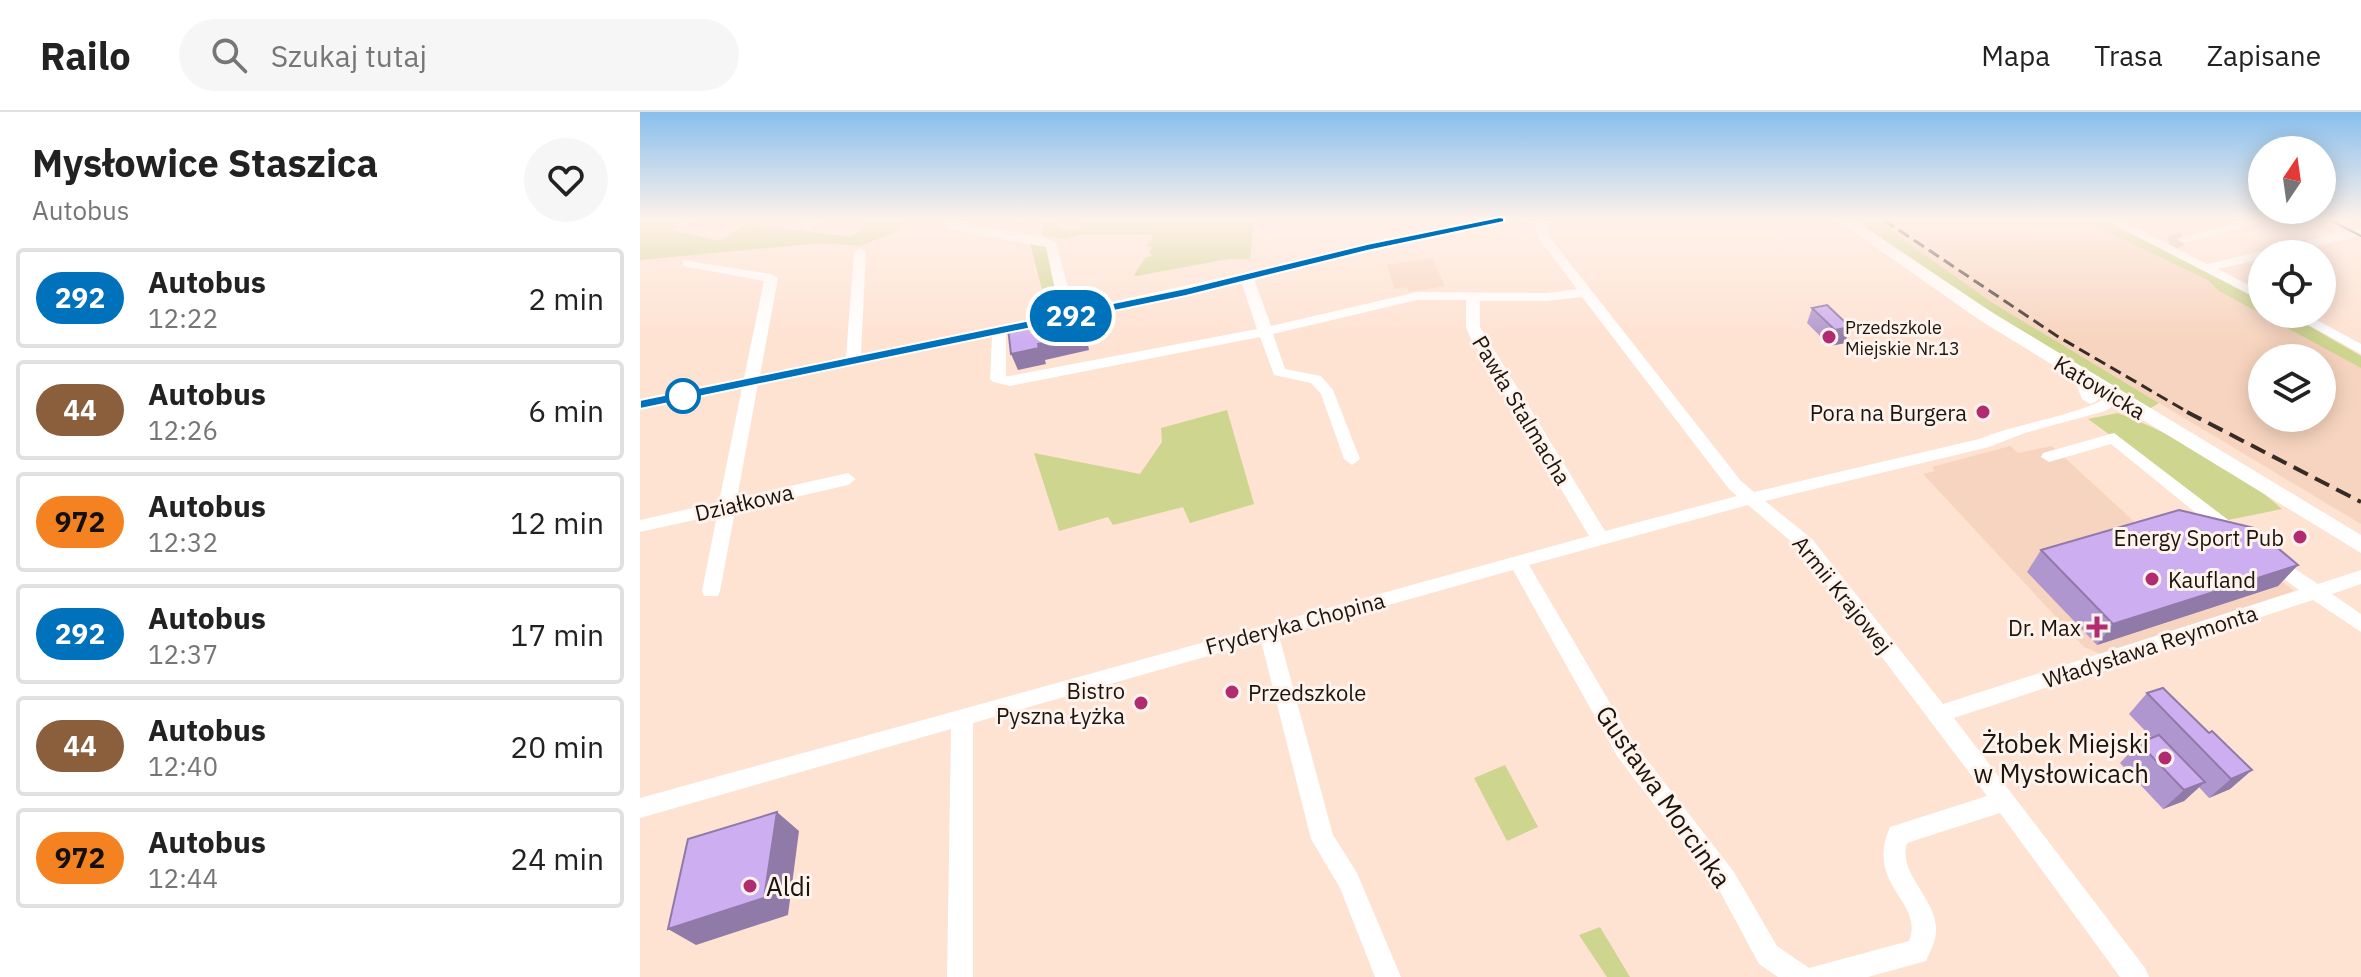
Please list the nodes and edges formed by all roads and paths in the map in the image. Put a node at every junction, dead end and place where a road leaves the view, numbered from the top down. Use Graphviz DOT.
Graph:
graph roads {
  1 [pos="859,260"];
  2 [pos="1055,260"];
  3 [pos="1318,260"];
  4 [pos="1562,260"];
  5 [pos="1903,260"];
  6 [pos="2196,260"];
  7 [pos="2238,260"];
  8 [pos="688,263"];
  9 [pos="2206,268"];
  10 [pos="1247,278"];
  11 [pos="2248,290"];
  12 [pos="1586,292"];
  13 [pos="1473,296"];
  14 [pos="1068,316"];
  15 [pos="2322,328"];
  16 [pos="999,331"];
  17 [pos="1263,331"];
  18 [pos="2361,332"];
  19 [pos="2339,337"];
  20 [pos="2361,350"];
  21 [pos="853,361"];
  22 [pos="2079,374"];
  23 [pos="749,383"];
  24 [pos="2116,397"];
  25 [pos="2094,403"];
  26 [pos="640,404"];
  27 [pos="2150,417"];
  28 [pos="2025,423"];
  29 [pos="1953,449"];
  30 [pos="2049,457"];
  31 [pos="1352,459"];
  32 [pos="848,479"];
  33 [pos="1752,498"];
  34 [pos="727,506"];
  35 [pos="640,526"];
  36 [pos="1600,539"];
  37 [pos="2361,545"];
  38 [pos="1518,562"];
  39 [pos="2361,577"];
  40 [pos="711,591"];
  41 [pos="2316,592"];
  42 [pos="2361,624"];
  43 [pos="1268,630"];
  44 [pos="1939,714"];
  45 [pos="962,717"];
  46 [pos="2006,801"];
  47 [pos="640,808"];
  48 [pos="960,977"];
  49 [pos="1388,977"];
  50 [pos="1800,977"];
  51 [pos="1818,977"];
  52 [pos="2136,977"];
  1 -- 21 [label="street"];
  2 -- 14 [label="street"];
  3 -- 10 [label="street"];
  4 -- 12 [label="street, Armii Krajowej"];
  5 -- 22 [label="main road, Katowicka"];
  6 -- 9 [label="street"];
  7 -- 9 [label="street"];
  8 -- 23 [label="street"];
  9 -- 11 [label="street"];
  10 -- 14 [label="street"];
  10 -- 17 [label="street"];
  12 -- 13 [label="street"];
  12 -- 33 [label="street, Armii Krajowej"];
  13 -- 17 [label="street"];
  13 -- 36 [label="street, Pawła Stalmacha"];
  14 -- 16 [label="street"];
  15 -- 19 [label="street"];
  16 -- 17 [label="street"];
  16 -- 21 [label="street"];
  17 -- 31 [label="street"];
  18 -- 19 [label="street"];
  19 -- 20 [label="street"];
  21 -- 23 [label="street"];
  22 -- 24 [label="main road, Katowicka"];
  22 -- 25 [label="street"];
  23 -- 26 [label="street"];
  23 -- 34 [label="street"];
  24 -- 25 [label="street, Fryderyka Chopina"];
  24 -- 27 [label="main road, Katowicka"];
  25 -- 27 [label="street, Fryderyka Chopina"];
  25 -- 28 [label="street, Fryderyka Chopina"];
  27 -- 37 [label="main road, Katowicka"];
  28 -- 29 [label="street, Fryderyka Chopina"];
  28 -- 29 [label="street, Fryderyka Chopina"];
  29 -- 33 [label="street, Fryderyka Chopina"];
  30 -- 41 [label="street"];
  32 -- 34 [label="street, Działkowa"];
  33 -- 36 [label="street, Fryderyka Chopina"];
  33 -- 44 [label="street, Armii Krajowej"];
  34 -- 35 [label="street, Działkowa"];
  34 -- 40 [label="street"];
  36 -- 38 [label="street, Fryderyka Chopina"];
  38 -- 43 [label="street, Fryderyka Chopina"];
  38 -- 50 [label="street, Gustawa Morcinka"];
  39 -- 41 [label="street, Władysława Reymonta"];
  41 -- 42 [label="street"];
  41 -- 44 [label="street, Władysława Reymonta"];
  43 -- 45 [label="street, Fryderyka Chopina"];
  43 -- 49 [label="street"];
  44 -- 46 [label="street, Armii Krajowej"];
  45 -- 47 [label="street, Fryderyka Chopina"];
  45 -- 48 [label="street"];
  46 -- 51 [label="street"];
  46 -- 52 [label="street, Armii Krajowej"];
}
